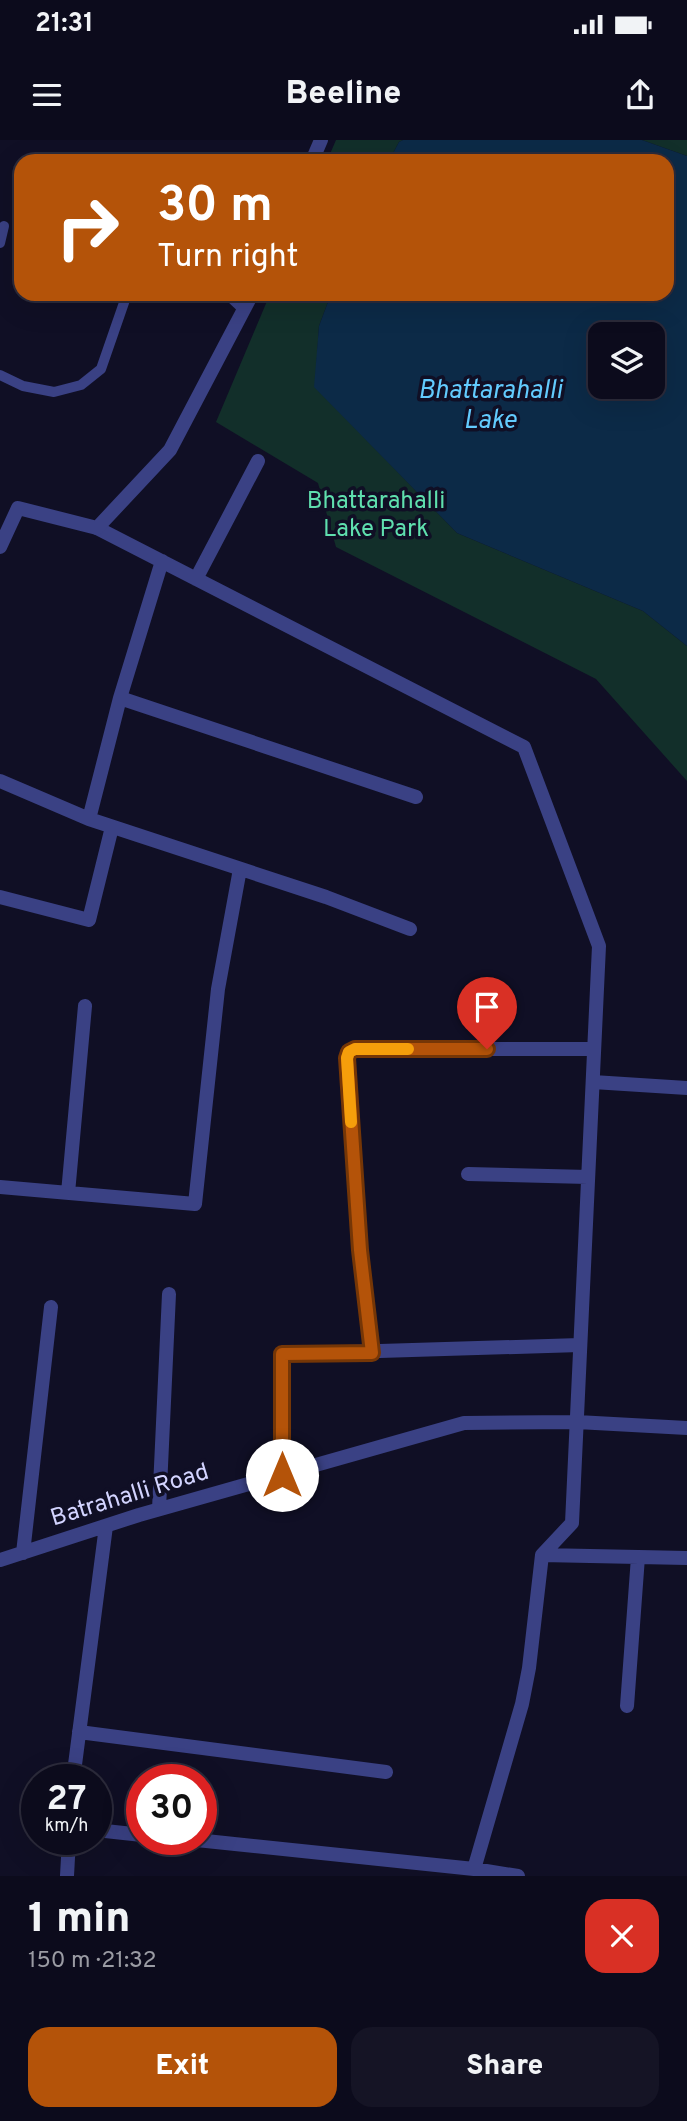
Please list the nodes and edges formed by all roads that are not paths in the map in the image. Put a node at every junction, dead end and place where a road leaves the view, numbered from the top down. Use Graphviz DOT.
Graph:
graph roads {
  1 [pos="4,226"];
  2 [pos="0,243"];
  3 [pos="125,301"];
  4 [pos="234,301"];
  5 [pos="249,301"];
  6 [pos="244,310"];
  7 [pos="0,375"];
  8 [pos="258,461"];
  9 [pos="97,528"];
  10 [pos="0,547"];
  11 [pos="162,561"];
  12 [pos="196,579"];
  13 [pos="120,698"];
  14 [pos="0,781"];
  15 [pos="416,797"];
  16 [pos="89,819"];
  17 [pos="112,827"];
  18 [pos="240,869"];
  19 [pos="0,897"];
  20 [pos="410,929"];
  21 [pos="85,1006"];
  22 [pos="594,1049"];
  23 [pos="593,1082"];
  24 [pos="687,1088"];
  25 [pos="468,1174"];
  26 [pos="588,1177"];
  27 [pos="0,1187"];
  28 [pos="68,1193"];
  29 [pos="169,1294"];
  30 [pos="51,1307"];
  31 [pos="580,1345"];
  32 [pos="372,1353"];
  33 [pos="577,1422"];
  34 [pos="687,1428"];
  35 [pos="282,1475"];
  36 [pos="159,1509"];
  37 [pos="106,1526"];
  38 [pos="23,1553"];
  39 [pos="542,1555"];
  40 [pos="638,1557"];
  41 [pos="687,1558"];
  42 [pos="0,1560"];
  43 [pos="627,1706"];
  44 [pos="79,1732"];
  45 [pos="75,1764"];
  46 [pos="386,1772"];
  47 [pos="217,1843"];
  48 [pos="68,1855"];
  49 [pos="473,1873"];
  50 [pos="67,1876"];
  51 [pos="518,1876"];
  1 -- 2 [label="lane"];
  3 -- 7 [label="lane"];
  4 -- 6 [label="lane"];
  5 -- 6 [label="street"];
  6 -- 9 [label="street"];
  8 -- 12 [label="street"];
  9 -- 10 [label="street"];
  9 -- 11 [label="street"];
  11 -- 12 [label="street"];
  11 -- 13 [label="street"];
  12 -- 22 [label="street"];
  13 -- 15 [label="street"];
  13 -- 16 [label="street"];
  14 -- 16 [label="street"];
  16 -- 17 [label="street"];
  17 -- 18 [label="street"];
  17 -- 19 [label="street"];
  18 -- 20 [label="street"];
  18 -- 28 [label="street"];
  21 -- 28 [label="street"];
  22 -- 23 [label="street"];
  22 -- 32 [label="street"];
  23 -- 24 [label="street"];
  23 -- 26 [label="street"];
  25 -- 26 [label="street"];
  26 -- 31 [label="street"];
  27 -- 28 [label="street"];
  29 -- 36 [label="street"];
  30 -- 38 [label="street"];
  31 -- 32 [label="street"];
  31 -- 33 [label="street"];
  32 -- 35 [label="street"];
  33 -- 34 [label="street, Batrahalli Road"];
  33 -- 35 [label="street, Batrahalli Road"];
  33 -- 39 [label="street"];
  35 -- 36 [label="street, Batrahalli Road"];
  36 -- 37 [label="street, Batrahalli Road"];
  37 -- 38 [label="street, Batrahalli Road"];
  37 -- 44 [label="street"];
  38 -- 42 [label="street, Batrahalli Road"];
  39 -- 40 [label="street"];
  39 -- 49 [label="street"];
  40 -- 41 [label="street"];
  40 -- 43 [label="street"];
  44 -- 45 [label="street"];
  44 -- 46 [label="street"];
  47 -- 49 [label="street"];
  48 -- 50 [label="street"];
  49 -- 51 [label="street"];
}
